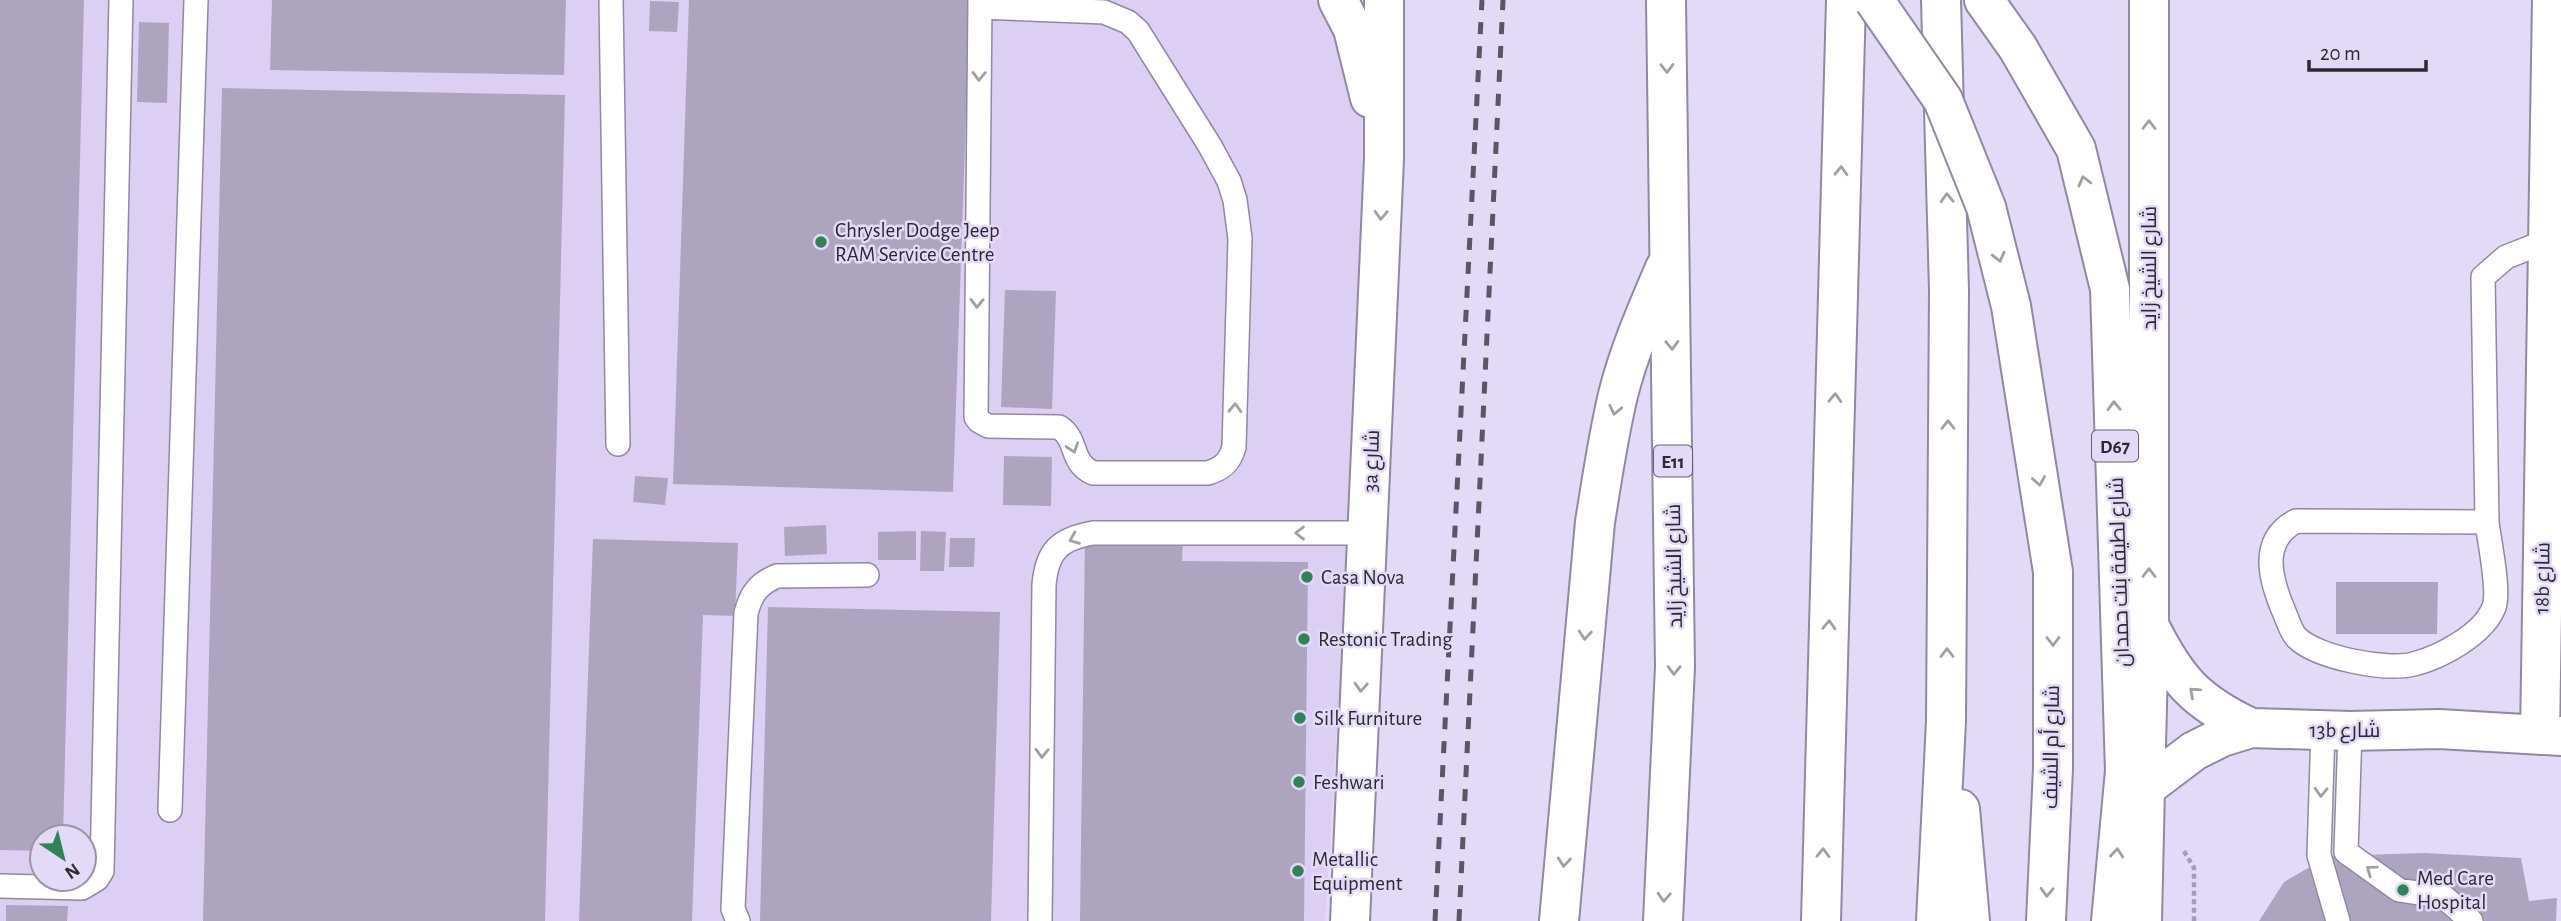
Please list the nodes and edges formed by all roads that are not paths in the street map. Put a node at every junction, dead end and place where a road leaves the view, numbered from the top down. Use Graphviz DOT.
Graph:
graph roads {
  1 [pos="121,0"];
  2 [pos="196,0"];
  3 [pos="611,0"];
  4 [pos="1338,0"];
  5 [pos="1384,0"];
  6 [pos="1666,0"];
  7 [pos="1846,0"];
  8 [pos="1874,0"];
  9 [pos="1941,0"];
  10 [pos="1984,0"];
  11 [pos="2149,0"];
  12 [pos="2552,0"];
  13 [pos="979,4"];
  14 [pos="1384,159"];
  15 [pos="2553,216"];
  16 [pos="1671,254"];
  17 [pos="618,444"];
  18 [pos="2487,522"];
  19 [pos="1368,533"];
  20 [pos="867,575"];
  21 [pos="2149,624"];
  22 [pos="1946,721"];
  23 [pos="2252,728"];
  24 [pos="2337,730"];
  25 [pos="2550,735"];
  26 [pos="2145,788"];
  27 [pos="170,810"];
  28 [pos="0,886"];
  29 [pos="738,921"];
  30 [pos="1040,921"];
  31 [pos="1350,921"];
  32 [pos="1559,921"];
  33 [pos="1663,921"];
  34 [pos="1821,921"];
  35 [pos="1936,921"];
  36 [pos="1970,921"];
  37 [pos="2046,921"];
  38 [pos="2111,921"];
  39 [pos="2142,921"];
  40 [pos="2338,921"];
  41 [pos="2471,921"];
  1 -- 28 [label="lane"];
  2 -- 27 [label="lane"];
  3 -- 17 [label="lane"];
  4 -- 14 [label="main road"];
  5 -- 14 [label="main road, 3a شارع"];
  6 -- 16 [label="main road, شارع الشيخ زايد / E11, one-way"];
  34 -- 7 [label="main road, one-way"];
  8 -- 37 [label="main road, شارع أم الشيف, one-way, bridge"];
  22 -- 9 [label="main road, one-way"];
  38 -- 10 [label="main road, شارع لطيفة بنت حمدان / D67, one-way"];
  21 -- 11 [label="main road, شارع الشيخ زايد, one-way"];
  12 -- 15 [label="main road, 18b شارع"];
  13 -- 13 [label="lane, one-way"];
  14 -- 19 [label="main road, 3a شارع, one-way"];
  15 -- 18 [label="lane"];
  15 -- 25 [label="main road, 18b شارع"];
  16 -- 32 [label="main road, one-way"];
  16 -- 33 [label="main road, شارع الشيخ زايد / E11, one-way"];
  18 -- 18 [label="lane"];
  19 -- 30 [label="lane, one-way"];
  19 -- 31 [label="main road, 3a شارع, one-way"];
  20 -- 29 [label="lane"];
  23 -- 21 [label="main road, one-way"];
  21 -- 26 [label="main road, شارع الشيخ زايد"];
  22 -- 35 [label="main road"];
  22 -- 36 [label="main road"];
  23 -- 24 [label="main road, 13b شارع"];
  23 -- 26 [label="main road, 13b شارع"];
  24 -- 25 [label="main road, 13b شارع"];
  24 -- 40 [label="lane, one-way"];
  41 -- 24 [label="lane, one-way"];
  26 -- 39 [label="main road, شارع الشيخ زايد"];
}
